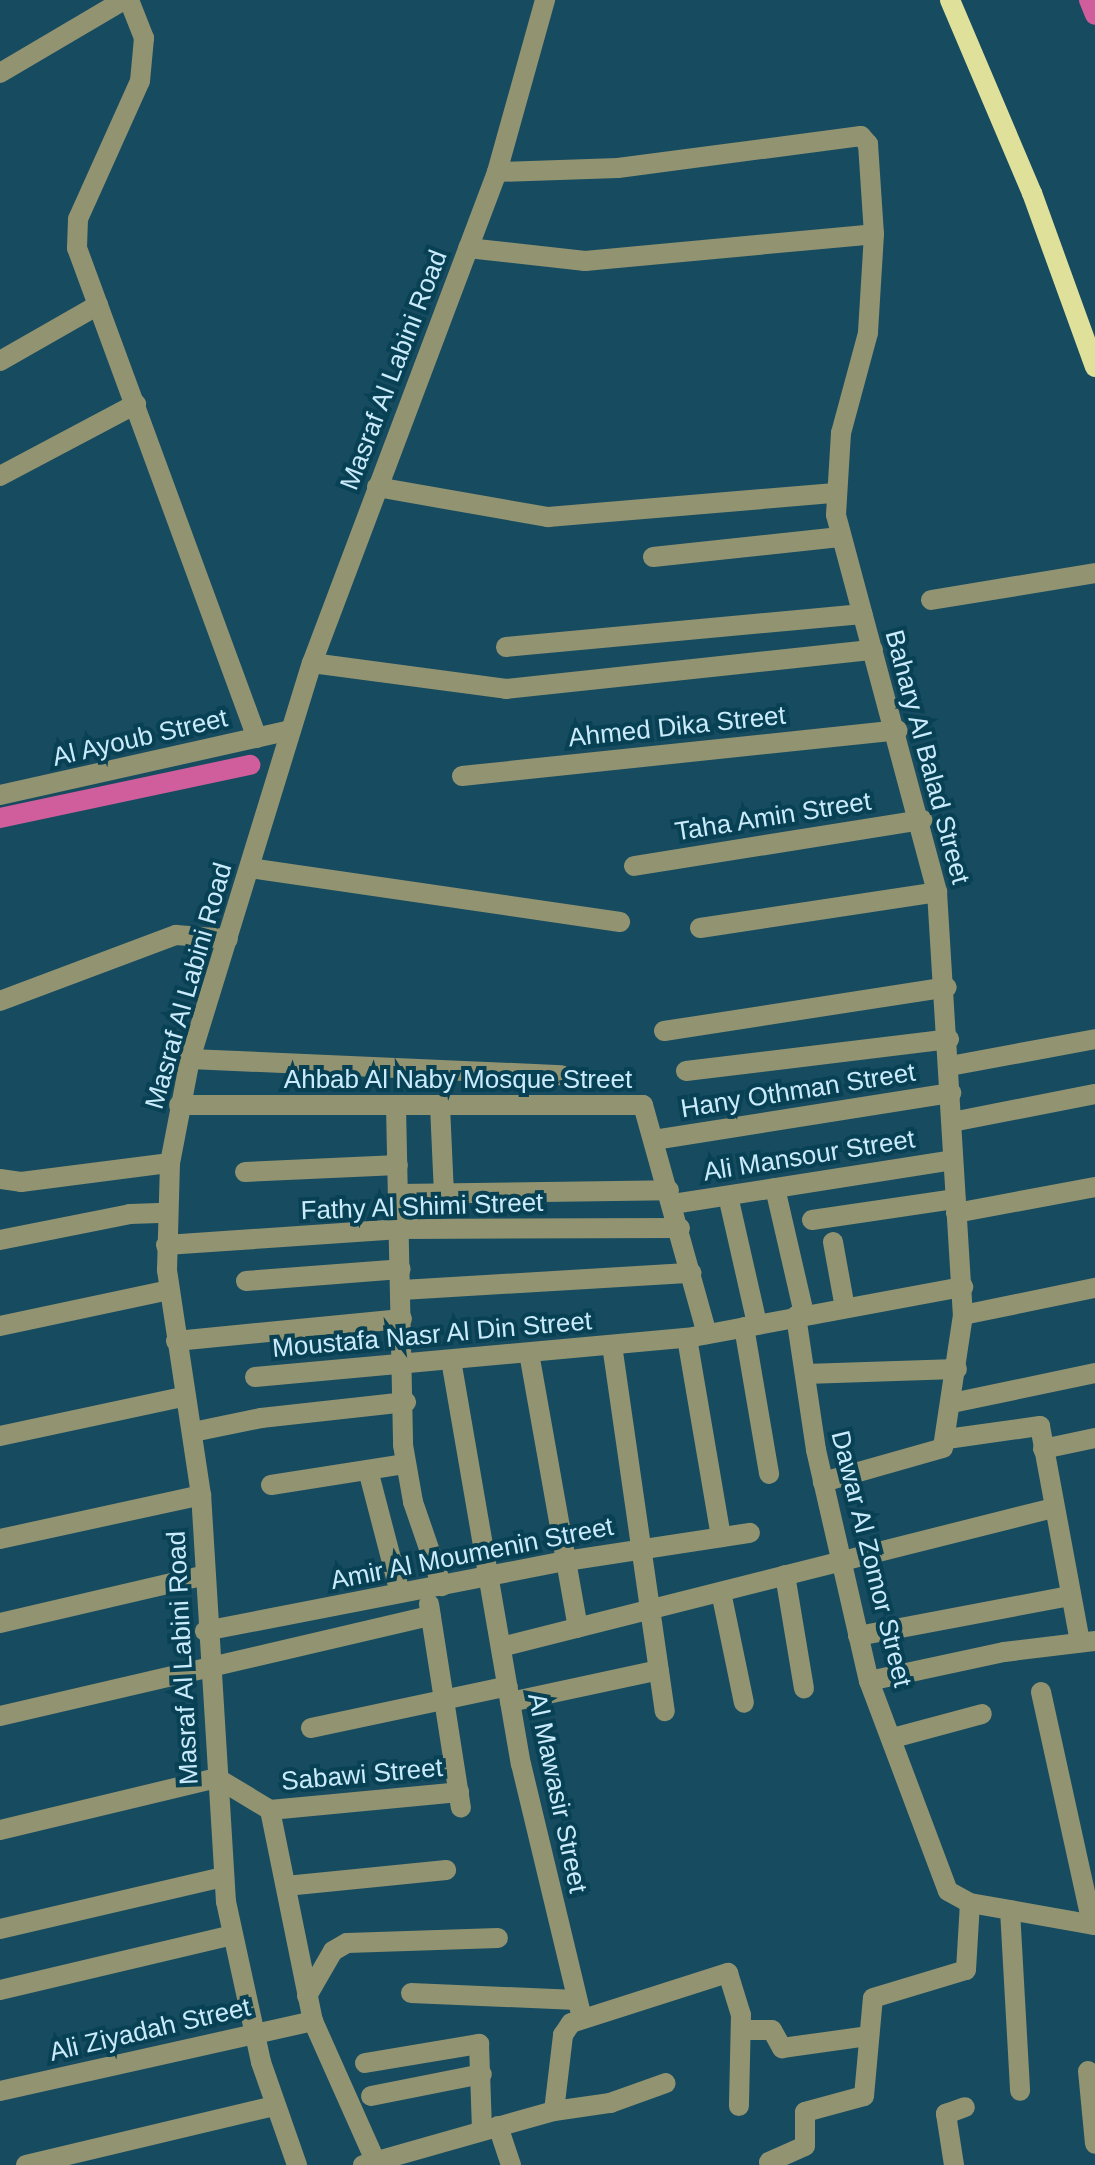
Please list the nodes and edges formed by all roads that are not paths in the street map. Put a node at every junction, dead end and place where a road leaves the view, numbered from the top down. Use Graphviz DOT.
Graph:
graph roads {
  1 [pos="127,0"];
  2 [pos="545,0"];
  3 [pos="950,0"];
  4 [pos="0,73"];
  5 [pos="497,172"];
  6 [pos="874,234"];
  7 [pos="468,248"];
  8 [pos="98,305"];
  9 [pos="0,361"];
  10 [pos="1095,367"];
  11 [pos="136,404"];
  12 [pos="0,476"];
  13 [pos="377,487"];
  14 [pos="835,493"];
  15 [pos="840,537"];
  16 [pos="653,557"];
  17 [pos="1095,573"];
  18 [pos="931,600"];
  19 [pos="862,614"];
  20 [pos="506,647"];
  21 [pos="873,650"];
  22 [pos="312,663"];
  23 [pos="291,730"];
  24 [pos="898,730"];
  25 [pos="257,738"];
  26 [pos="462,776"];
  27 [pos="0,795"];
  28 [pos="922,820"];
  29 [pos="634,866"];
  30 [pos="250,868"];
  31 [pos="937,892"];
  32 [pos="620,922"];
  33 [pos="700,928"];
  34 [pos="228,939"];
  35 [pos="947,987"];
  36 [pos="0,1001"];
  37 [pos="664,1031"];
  38 [pos="949,1039"];
  39 [pos="1095,1039"];
  40 [pos="190,1059"];
  41 [pos="950,1066"];
  42 [pos="686,1071"];
  43 [pos="562,1075"];
  44 [pos="951,1093"];
  45 [pos="1095,1094"];
  46 [pos="179,1105"];
  47 [pos="396,1106"];
  48 [pos="440,1106"];
  49 [pos="952,1122"];
  50 [pos="654,1140"];
  51 [pos="953,1160"];
  52 [pos="170,1163"];
  53 [pos="398,1165"];
  54 [pos="245,1172"];
  55 [pos="0,1179"];
  56 [pos="1095,1187"];
  57 [pos="775,1188"];
  58 [pos="399,1194"];
  59 [pos="444,1194"];
  60 [pos="728,1196"];
  61 [pos="671,1197"];
  62 [pos="955,1206"];
  63 [pos="166,1213"];
  64 [pos="812,1220"];
  65 [pos="680,1228"];
  66 [pos="400,1229"];
  67 [pos="0,1240"];
  68 [pos="833,1242"];
  69 [pos="166,1245"];
  70 [pos="692,1273"];
  71 [pos="401,1280"];
  72 [pos="246,1281"];
  73 [pos="963,1287"];
  74 [pos="1095,1288"];
  75 [pos="169,1290"];
  76 [pos="845,1308"];
  77 [pos="800,1315"];
  78 [pos="963,1315"];
  79 [pos="402,1319"];
  80 [pos="0,1326"];
  81 [pos="750,1326"];
  82 [pos="697,1336"];
  83 [pos="176,1341"];
  84 [pos="612,1345"];
  85 [pos="529,1353"];
  86 [pos="451,1360"];
  87 [pos="404,1364"];
  88 [pos="957,1369"];
  89 [pos="1095,1373"];
  90 [pos="805,1374"];
  91 [pos="255,1377"];
  92 [pos="186,1396"];
  93 [pos="406,1402"];
  94 [pos="952,1403"];
  95 [pos="193,1432"];
  96 [pos="0,1436"];
  97 [pos="1095,1438"];
  98 [pos="947,1439"];
  99 [pos="1043,1449"];
  100 [pos="405,1464"];
  101 [pos="368,1470"];
  102 [pos="769,1474"];
  103 [pos="823,1482"];
  104 [pos="271,1485"];
  105 [pos="201,1495"];
  106 [pos="1053,1508"];
  107 [pos="750,1533"];
  108 [pos="721,1537"];
  109 [pos="0,1539"];
  110 [pos="640,1549"];
  111 [pos="566,1561"];
  112 [pos="843,1561"];
  113 [pos="785,1575"];
  114 [pos="202,1576"];
  115 [pos="490,1576"];
  116 [pos="434,1587"];
  117 [pos="721,1592"];
  118 [pos="400,1593"];
  119 [pos="1070,1596"];
  120 [pos="649,1610"];
  121 [pos="431,1616"];
  122 [pos="0,1623"];
  123 [pos="578,1628"];
  124 [pos="205,1631"];
  125 [pos="858,1636"];
  126 [pos="1088,1641"];
  127 [pos="501,1647"];
  128 [pos="210,1670"];
  129 [pos="659,1670"];
  130 [pos="869,1681"];
  131 [pos="804,1688"];
  132 [pos="1041,1692"];
  133 [pos="509,1694"];
  134 [pos="444,1700"];
  135 [pos="744,1703"];
  136 [pos="665,1711"];
  137 [pos="982,1714"];
  138 [pos="0,1716"];
  139 [pos="311,1728"];
  140 [pos="893,1738"];
  141 [pos="217,1778"];
  142 [pos="270,1810"];
  143 [pos="0,1830"];
  144 [pos="446,1870"];
  145 [pos="223,1877"];
  146 [pos="286,1886"];
  147 [pos="970,1903"];
  148 [pos="1010,1910"];
  149 [pos="1094,1924"];
  150 [pos="0,1929"];
  151 [pos="232,1935"];
  152 [pos="498,1938"];
  153 [pos="0,1990"];
  154 [pos="411,1993"];
  155 [pos="307,1996"];
  156 [pos="580,2010"];
  157 [pos="313,2021"];
  158 [pos="742,2030"];
  159 [pos="254,2032"];
  160 [pos="869,2036"];
  161 [pos="365,2063"];
  162 [pos="1088,2071"];
  163 [pos="482,2074"];
  164 [pos="666,2083"];
  165 [pos="0,2091"];
  166 [pos="1020,2091"];
  167 [pos="371,2096"];
  168 [pos="274,2106"];
  169 [pos="739,2106"];
  170 [pos="965,2107"];
  171 [pos="554,2111"];
  172 [pos="490,2128"];
  173 [pos="1095,2144"];
  174 [pos="769,2162"];
  175 [pos="291,2164"];
  176 [pos="372,2164"];
  177 [pos="26,2165"];
  178 [pos="511,2165"];
  179 [pos="954,2165"];
  1 -- 4 [label="street"];
  1 -- 8 [label="street"];
  2 -- 5 [label="street, Masraf Al Labini Road"];
  3 -- 10 [label="main road"];
  5 -- 6 [label="street, Bahary Al Balad Street"];
  5 -- 7 [label="street, Masraf Al Labini Road"];
  6 -- 7 [label="street"];
  6 -- 14 [label="street, Bahary Al Balad Street"];
  7 -- 13 [label="street, Masraf Al Labini Road"];
  8 -- 9 [label="street"];
  8 -- 11 [label="street"];
  11 -- 12 [label="street"];
  11 -- 25 [label="street"];
  13 -- 14 [label="street"];
  13 -- 22 [label="street, Masraf Al Labini Road"];
  14 -- 15 [label="street, Bahary Al Balad Street"];
  15 -- 16 [label="street"];
  15 -- 19 [label="street, Bahary Al Balad Street"];
  17 -- 18 [label="street"];
  19 -- 20 [label="street"];
  19 -- 21 [label="street, Bahary Al Balad Street"];
  21 -- 22 [label="street"];
  21 -- 24 [label="street, Bahary Al Balad Street"];
  22 -- 23 [label="street, Masraf Al Labini Road"];
  23 -- 25 [label="street, Al Ayoub Street"];
  23 -- 30 [label="street, Masraf Al Labini Road"];
  24 -- 26 [label="street, Ahmed Dika Street"];
  24 -- 28 [label="street, Bahary Al Balad Street"];
  25 -- 27 [label="street, Al Ayoub Street"];
  28 -- 29 [label="street, Taha Amin Street"];
  28 -- 31 [label="street, Bahary Al Balad Street"];
  30 -- 32 [label="street"];
  30 -- 34 [label="street, Masraf Al Labini Road"];
  31 -- 33 [label="street"];
  31 -- 35 [label="street, Bahary Al Balad Street"];
  34 -- 36 [label="street"];
  34 -- 40 [label="street, Masraf Al Labini Road"];
  35 -- 37 [label="street"];
  35 -- 38 [label="street, Bahary Al Balad Street"];
  38 -- 41 [label="street, Bahary Al Balad Street"];
  38 -- 42 [label="street"];
  39 -- 41 [label="street"];
  40 -- 43 [label="street"];
  40 -- 46 [label="street, Masraf Al Labini Road"];
  41 -- 44 [label="street, Bahary Al Balad Street"];
  44 -- 49 [label="street, Bahary Al Balad Street"];
  44 -- 50 [label="street, Hany Othman Street"];
  45 -- 49 [label="street"];
  46 -- 47 [label="street, Ahbab Al Naby Mosque Street"];
  46 -- 52 [label="street, Masraf Al Labini Road"];
  47 -- 48 [label="street, Ahbab Al Naby Mosque Street"];
  47 -- 53 [label="street"];
  48 -- 50 [label="street, Ahbab Al Naby Mosque Street"];
  48 -- 59 [label="street"];
  49 -- 51 [label="street, Bahary Al Balad Street"];
  50 -- 61 [label="street, Ahbab Al Naby Mosque Street"];
  51 -- 57 [label="street, Ali Mansour Street"];
  51 -- 62 [label="street, Bahary Al Balad Street"];
  52 -- 55 [label="street"];
  52 -- 63 [label="street, Masraf Al Labini Road"];
  53 -- 54 [label="street"];
  53 -- 58 [label="street"];
  56 -- 62 [label="street"];
  57 -- 60 [label="street, Ali Mansour Street"];
  57 -- 77 [label="street, Dawar Al Zomor Street"];
  58 -- 59 [label="street, Ali Mansour Street"];
  58 -- 66 [label="street"];
  59 -- 61 [label="street, Ali Mansour Street"];
  60 -- 61 [label="street, Ali Mansour Street"];
  60 -- 81 [label="street"];
  61 -- 65 [label="street, Ahbab Al Naby Mosque Street"];
  62 -- 64 [label="street"];
  62 -- 73 [label="street, Bahary Al Balad Street"];
  63 -- 67 [label="street"];
  63 -- 69 [label="street, Masraf Al Labini Road"];
  65 -- 66 [label="street, Fathy Al Shimi Street"];
  65 -- 70 [label="street, Ahbab Al Naby Mosque Street"];
  66 -- 69 [label="street, Fathy Al Shimi Street"];
  66 -- 71 [label="street"];
  68 -- 76 [label="street"];
  69 -- 75 [label="street, Masraf Al Labini Road"];
  70 -- 71 [label="street"];
  70 -- 82 [label="street, Ahbab Al Naby Mosque Street"];
  71 -- 72 [label="street"];
  71 -- 79 [label="street"];
  73 -- 76 [label="street, Moustafa Nasr Al Din Street"];
  73 -- 78 [label="street, Bahary Al Balad Street"];
  74 -- 78 [label="street"];
  75 -- 80 [label="street"];
  75 -- 83 [label="street, Masraf Al Labini Road"];
  76 -- 77 [label="street, Moustafa Nasr Al Din Street"];
  77 -- 81 [label="street, Moustafa Nasr Al Din Street"];
  77 -- 90 [label="street, Dawar Al Zomor Street"];
  78 -- 88 [label="street, Bahary Al Balad Street"];
  79 -- 83 [label="street"];
  79 -- 87 [label="street"];
  81 -- 82 [label="street, Moustafa Nasr Al Din Street"];
  81 -- 102 [label="street"];
  82 -- 84 [label="street, Moustafa Nasr Al Din Street"];
  82 -- 108 [label="street, Ahbab Al Naby Mosque Street"];
  83 -- 92 [label="street, Masraf Al Labini Road"];
  84 -- 85 [label="street, Moustafa Nasr Al Din Street"];
  84 -- 110 [label="street, Moustafa Nasr Al Din Street"];
  85 -- 86 [label="street, Moustafa Nasr Al Din Street"];
  85 -- 111 [label="street"];
  86 -- 87 [label="street, Moustafa Nasr Al Din Street"];
  86 -- 115 [label="street, Al Mawasir Street"];
  87 -- 91 [label="street, Moustafa Nasr Al Din Street"];
  87 -- 93 [label="street"];
  88 -- 90 [label="street"];
  88 -- 94 [label="street, Bahary Al Balad Street"];
  89 -- 94 [label="street"];
  90 -- 103 [label="street, Dawar Al Zomor Street"];
  92 -- 95 [label="street, Masraf Al Labini Road"];
  92 -- 96 [label="street"];
  93 -- 95 [label="street"];
  93 -- 100 [label="street"];
  94 -- 98 [label="street, Bahary Al Balad Street"];
  95 -- 105 [label="street, Masraf Al Labini Road"];
  97 -- 99 [label="street"];
  98 -- 99 [label="street"];
  98 -- 103 [label="street"];
  99 -- 106 [label="street"];
  100 -- 101 [label="street"];
  100 -- 116 [label="street"];
  101 -- 104 [label="street"];
  101 -- 118 [label="street"];
  103 -- 112 [label="street, Dawar Al Zomor Street"];
  105 -- 109 [label="street"];
  105 -- 114 [label="street, Masraf Al Labini Road"];
  106 -- 112 [label="street"];
  106 -- 119 [label="street"];
  107 -- 108 [label="street, Amir Al Moumenin Street"];
  108 -- 110 [label="street, Amir Al Moumenin Street"];
  110 -- 111 [label="street, Amir Al Moumenin Street"];
  110 -- 120 [label="street, Moustafa Nasr Al Din Street"];
  111 -- 115 [label="street, Amir Al Moumenin Street"];
  111 -- 123 [label="street"];
  112 -- 113 [label="street"];
  112 -- 125 [label="street, Dawar Al Zomor Street"];
  113 -- 117 [label="street"];
  113 -- 131 [label="street"];
  114 -- 122 [label="street"];
  114 -- 124 [label="street, Masraf Al Labini Road"];
  115 -- 116 [label="street, Amir Al Moumenin Street"];
  115 -- 127 [label="street, Al Mawasir Street"];
  116 -- 118 [label="street, Amir Al Moumenin Street"];
  116 -- 121 [label="street"];
  117 -- 120 [label="street"];
  117 -- 135 [label="street"];
  118 -- 124 [label="street, Amir Al Moumenin Street"];
  119 -- 125 [label="street"];
  119 -- 126 [label="street"];
  120 -- 123 [label="street"];
  120 -- 129 [label="street, Moustafa Nasr Al Din Street"];
  121 -- 128 [label="street"];
  121 -- 134 [label="street"];
  123 -- 127 [label="street"];
  124 -- 128 [label="street, Masraf Al Labini Road"];
  125 -- 130 [label="street, Dawar Al Zomor Street"];
  126 -- 130 [label="street"];
  127 -- 133 [label="street, Al Mawasir Street"];
  128 -- 138 [label="street"];
  128 -- 141 [label="street, Masraf Al Labini Road"];
  129 -- 133 [label="street"];
  129 -- 136 [label="street, Moustafa Nasr Al Din Street"];
  130 -- 140 [label="street, Dawar Al Zomor Street"];
  132 -- 149 [label="street"];
  133 -- 134 [label="street"];
  133 -- 156 [label="street, Al Mawasir Street"];
  134 -- 139 [label="street"];
  134 -- 142 [label="street, Sabawi Street"];
  137 -- 140 [label="street"];
  140 -- 147 [label="street, Dawar Al Zomor Street"];
  141 -- 142 [label="street"];
  141 -- 143 [label="street"];
  141 -- 145 [label="street, Masraf Al Labini Road"];
  142 -- 146 [label="street"];
  144 -- 146 [label="street"];
  145 -- 150 [label="street"];
  145 -- 151 [label="street, Masraf Al Labini Road"];
  146 -- 155 [label="street"];
  147 -- 148 [label="street"];
  147 -- 160 [label="street"];
  148 -- 149 [label="street"];
  148 -- 166 [label="street"];
  151 -- 153 [label="street"];
  151 -- 159 [label="street, Masraf Al Labini Road"];
  152 -- 155 [label="street"];
  154 -- 156 [label="street"];
  155 -- 157 [label="street"];
  156 -- 158 [label="street"];
  156 -- 171 [label="street"];
  157 -- 159 [label="street, Ali Ziyadah Street"];
  157 -- 176 [label="street"];
  158 -- 160 [label="street"];
  158 -- 169 [label="street"];
  159 -- 165 [label="street, Ali Ziyadah Street"];
  159 -- 168 [label="street, Masraf Al Labini Road"];
  160 -- 174 [label="street"];
  161 -- 163 [label="street"];
  162 -- 173 [label="street"];
  163 -- 167 [label="street"];
  163 -- 172 [label="street"];
  164 -- 171 [label="street"];
  168 -- 175 [label="street, Masraf Al Labini Road"];
  168 -- 177 [label="street"];
  170 -- 179 [label="street"];
  171 -- 172 [label="street"];
  172 -- 176 [label="street"];
  172 -- 178 [label="street"];
}
